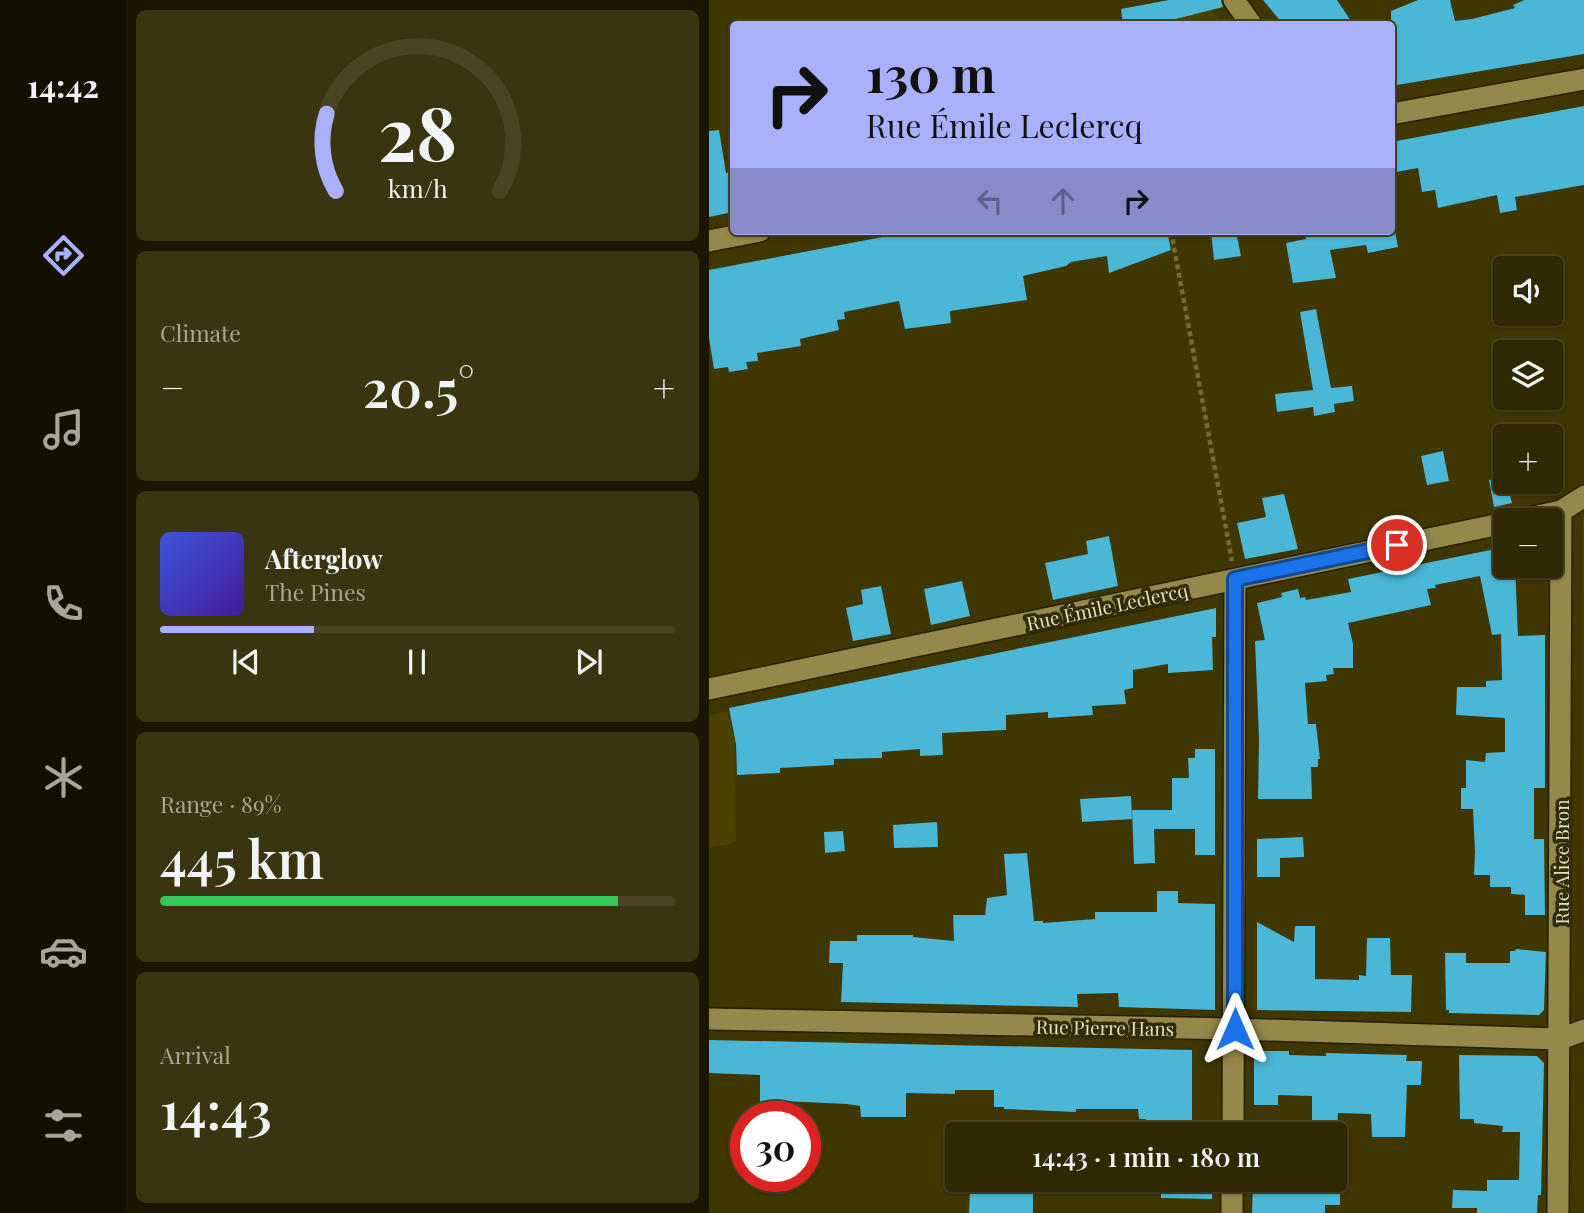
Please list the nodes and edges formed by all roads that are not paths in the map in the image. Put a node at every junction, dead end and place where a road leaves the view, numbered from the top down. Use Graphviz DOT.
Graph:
graph roads {
  1 [pos="1234,0"];
  2 [pos="1249,21"];
  3 [pos="1584,79"];
  4 [pos="1395,113"];
  5 [pos="740,235"];
  6 [pos="709,241"];
  7 [pos="1584,496"];
  8 [pos="1563,510"];
  9 [pos="1493,525"];
  10 [pos="1561,578"];
  11 [pos="1235,579"];
  12 [pos="709,689"];
  13 [pos="709,1019"];
  14 [pos="1235,1029"];
  15 [pos="1584,1030"];
  16 [pos="1560,1039"];
  17 [pos="1233,1122"];
  18 [pos="1232,1192"];
  19 [pos="1232,1213"];
  20 [pos="1558,1213"];
  1 -- 2 [label="street"];
  3 -- 4 [label="street"];
  5 -- 6 [label="street"];
  7 -- 8 [label="street"];
  9 -- 11 [label="street, Rue Émile Leclercq"];
  10 -- 16 [label="street, Rue Alice Bron"];
  11 -- 12 [label="street, Rue Émile Leclercq"];
  11 -- 14 [label="street"];
  13 -- 14 [label="street, Rue Pierre Hans"];
  14 -- 16 [label="street, Rue Pierre Hans"];
  14 -- 17 [label="street"];
  15 -- 16 [label="street, Rue Pierre Hans"];
  16 -- 20 [label="street, Rue Alice Bron"];
  18 -- 19 [label="street"];
}
